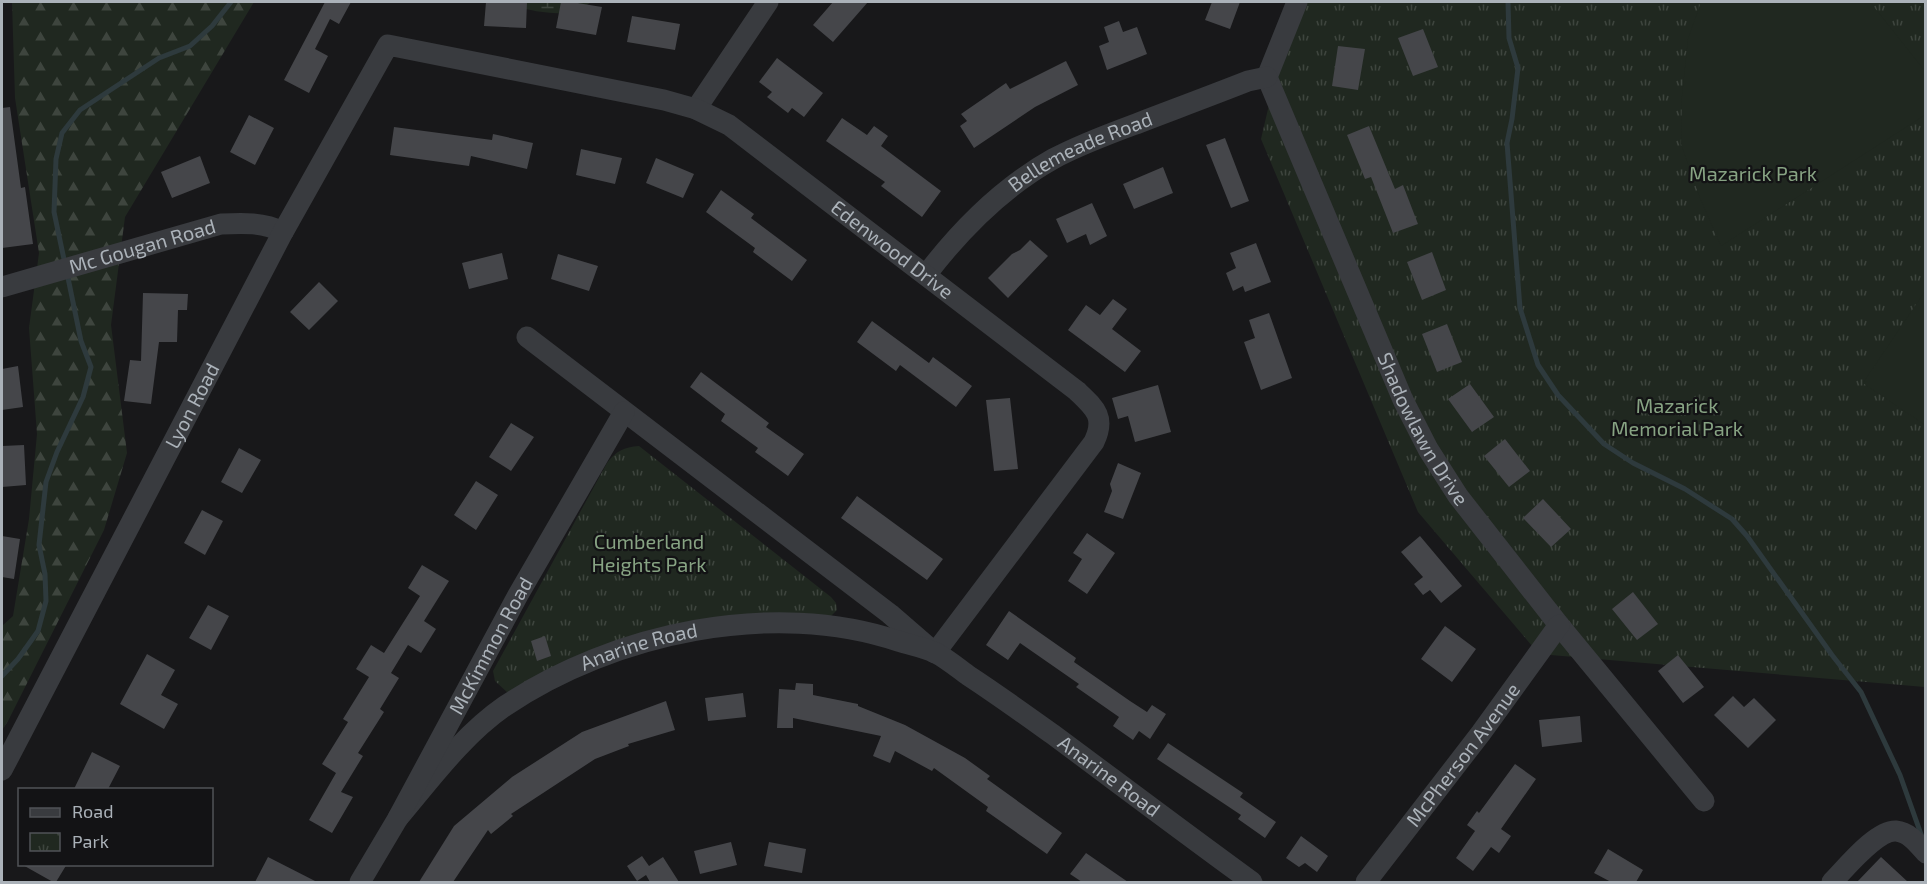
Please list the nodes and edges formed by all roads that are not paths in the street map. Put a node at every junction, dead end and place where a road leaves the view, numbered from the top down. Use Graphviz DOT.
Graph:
graph roads {
  1 [pos="768,2"];
  2 [pos="1297,2"];
  3 [pos="388,45"];
  4 [pos="1267,77"];
  5 [pos="696,109"];
  6 [pos="283,232"];
  7 [pos="926,275"];
  8 [pos="2,287"];
  9 [pos="527,337"];
  10 [pos="624,412"];
  11 [pos="1559,625"];
  12 [pos="935,653"];
  13 [pos="2,770"];
  14 [pos="1704,801"];
  15 [pos="398,818"];
  16 [pos="1926,853"];
  17 [pos="360,882"];
  18 [pos="1252,882"];
  19 [pos="1366,882"];
  20 [pos="1832,882"];
  1 -- 5 [label="street"];
  2 -- 4 [label="street"];
  3 -- 5 [label="street, Edenwood Drive"];
  3 -- 6 [label="street, Lyon Road"];
  4 -- 7 [label="street, Bellemeade Road"];
  4 -- 11 [label="street, Shadowlawn Drive"];
  5 -- 7 [label="street, Edenwood Drive"];
  6 -- 8 [label="street, Mc Gougan Road"];
  6 -- 13 [label="street, Lyon Road"];
  7 -- 12 [label="street, Edenwood Drive"];
  9 -- 10 [label="street, Anarine Road"];
  10 -- 12 [label="street, Anarine Road"];
  10 -- 15 [label="street, McKimmon Road"];
  11 -- 14 [label="street, Shadowlawn Drive"];
  11 -- 19 [label="street, McPherson Avenue"];
  12 -- 15 [label="street, Anarine Road"];
  12 -- 18 [label="street, Anarine Road"];
  15 -- 17 [label="street, McKimmon Road"];
  16 -- 20 [label="street"];
}
